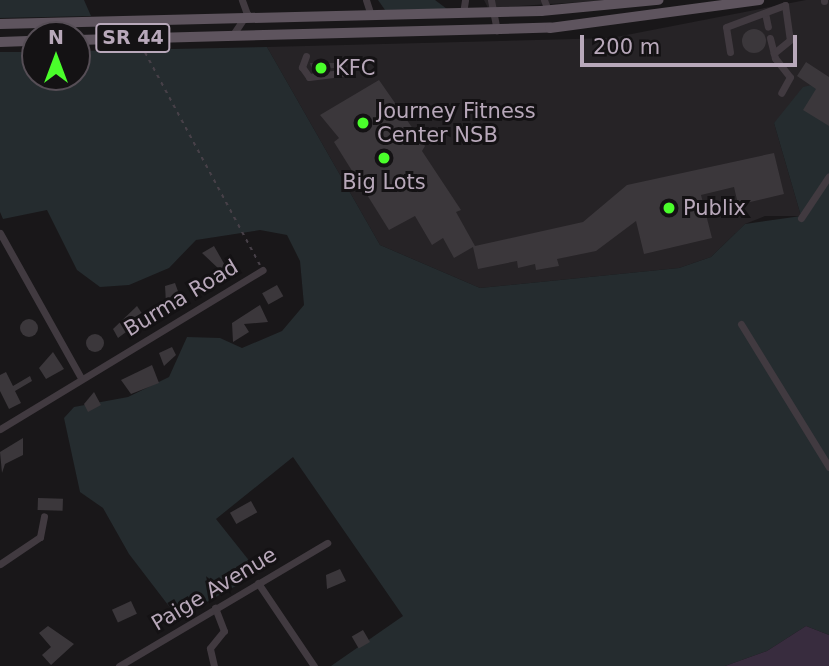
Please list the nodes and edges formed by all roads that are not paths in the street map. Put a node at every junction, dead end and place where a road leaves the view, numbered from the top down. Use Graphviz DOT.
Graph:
graph roads {
  1 [pos="242,0"];
  2 [pos="366,0"];
  3 [pos="465,0"];
  4 [pos="491,0"];
  5 [pos="658,0"];
  6 [pos="759,0"];
  7 [pos="610,3"];
  8 [pos="546,5"];
  9 [pos="702,6"];
  10 [pos="496,12"];
  11 [pos="463,13"];
  12 [pos="765,13"];
  13 [pos="247,15"];
  14 [pos="291,15"];
  15 [pos="371,15"];
  16 [pos="135,20"];
  17 [pos="0,24"];
  18 [pos="768,27"];
  19 [pos="497,30"];
  20 [pos="288,35"];
  21 [pos="232,36"];
  22 [pos="137,38"];
  23 [pos="770,38"];
  24 [pos="91,40"];
  25 [pos="0,41"];
  26 [pos="21,41"];
  27 [pos="730,52"];
  28 [pos="774,52"];
  29 [pos="306,56"];
  30 [pos="349,72"];
  31 [pos="781,93"];
  32 [pos="829,176"];
  33 [pos="800,218"];
  34 [pos="0,233"];
  35 [pos="263,270"];
  36 [pos="741,324"];
  37 [pos="81,378"];
  38 [pos="0,429"];
  39 [pos="829,467"];
  40 [pos="44,516"];
  41 [pos="327,543"];
  42 [pos="0,564"];
  43 [pos="258,583"];
  44 [pos="215,608"];
  45 [pos="119,666"];
  46 [pos="214,666"];
  47 [pos="314,666"];
  1 -- 13 [label="street"];
  2 -- 15 [label="street"];
  3 -- 11 [label="street"];
  4 -- 10 [label="street"];
  5 -- 7 [label="main road, SR 44"];
  6 -- 9 [label="main road, SR 44"];
  7 -- 8 [label="main road, SR 44"];
  8 -- 10 [label="main road, SR 44"];
  9 -- 19 [label="main road, SR 44"];
  10 -- 11 [label="main road, SR 44"];
  10 -- 19 [label="street"];
  11 -- 15 [label="main road, SR 44"];
  12 -- 18 [label="street"];
  12 -- 27 [label="street"];
  12 -- 28 [label="street"];
  13 -- 14 [label="main road, SR 44"];
  13 -- 16 [label="main road, SR 44"];
  13 -- 21 [label="street"];
  14 -- 15 [label="main road, SR 44"];
  14 -- 20 [label="street"];
  16 -- 17 [label="main road, SR 44"];
  16 -- 22 [label="main road"];
  19 -- 20 [label="main road, SR 44"];
  20 -- 21 [label="main road, SR 44"];
  21 -- 22 [label="main road, SR 44"];
  22 -- 24 [label="main road, SR 44"];
  23 -- 28 [label="street"];
  25 -- 26 [label="main road"];
  28 -- 31 [label="street"];
  29 -- 30 [label="street"];
  32 -- 33 [label="street"];
  34 -- 37 [label="street"];
  35 -- 37 [label="street, Burma Road"];
  36 -- 39 [label="street"];
  37 -- 38 [label="street, Burma Road"];
  40 -- 42 [label="street"];
  41 -- 43 [label="street, Paige Avenue"];
  43 -- 44 [label="street, Paige Avenue"];
  43 -- 47 [label="street"];
  44 -- 45 [label="street, Paige Avenue"];
  44 -- 46 [label="street"];
}
